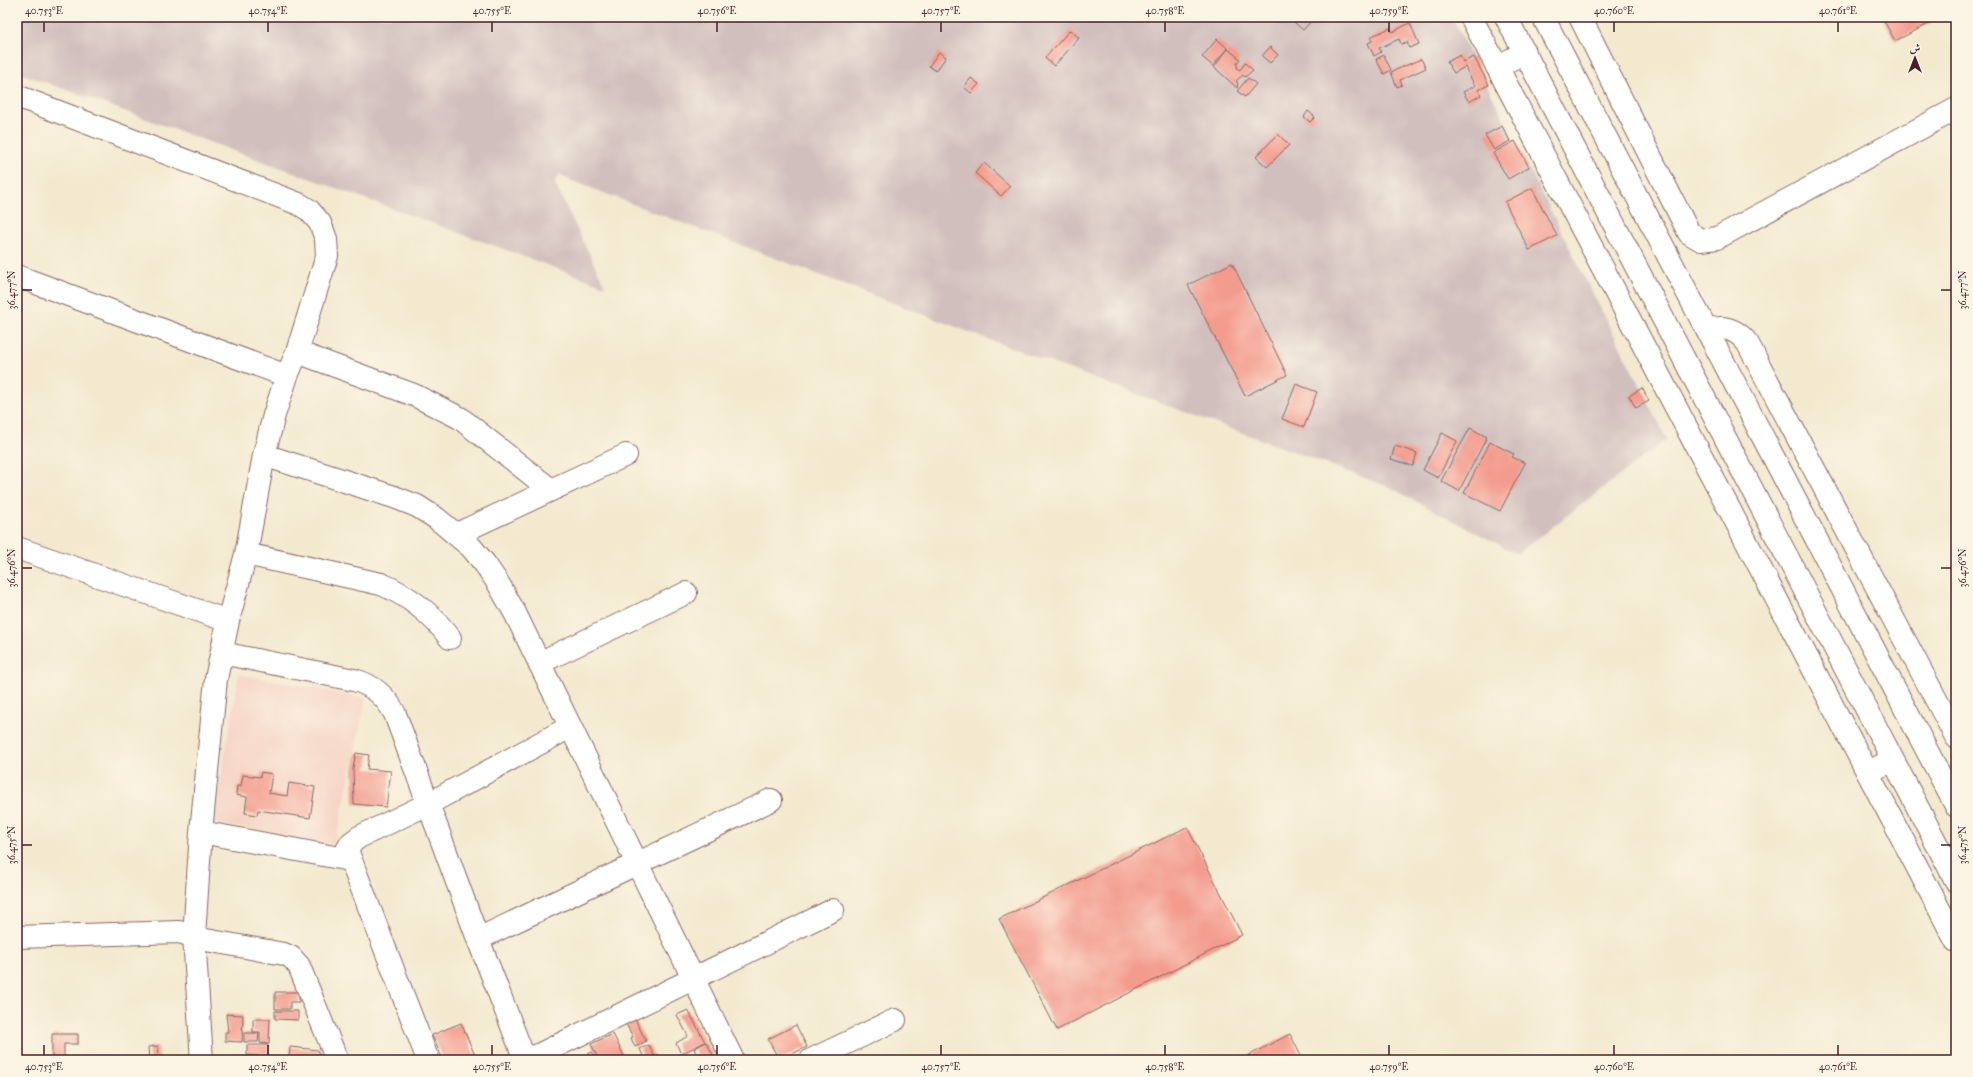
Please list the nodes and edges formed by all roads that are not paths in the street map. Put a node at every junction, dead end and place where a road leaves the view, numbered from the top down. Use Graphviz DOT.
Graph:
graph roads {
  1 [pos="1471,17"];
  2 [pos="1506,17"];
  3 [pos="1543,17"];
  4 [pos="1580,17"];
  5 [pos="1525,52"];
  6 [pos="1497,67"];
  7 [pos="17,96"];
  8 [pos="1956,109"];
  9 [pos="17,276"];
  10 [pos="1707,330"];
  11 [pos="297,352"];
  12 [pos="287,376"];
  13 [pos="264,455"];
  14 [pos="626,455"];
  15 [pos="551,490"];
  16 [pos="457,534"];
  17 [pos="17,548"];
  18 [pos="246,554"];
  19 [pos="686,593"];
  20 [pos="228,621"];
  21 [pos="450,638"];
  22 [pos="222,653"];
  23 [pos="539,663"];
  24 [pos="570,728"];
  25 [pos="1956,737"];
  26 [pos="1893,760"];
  27 [pos="1868,772"];
  28 [pos="771,800"];
  29 [pos="428,804"];
  30 [pos="1956,806"];
  31 [pos="201,832"];
  32 [pos="350,860"];
  33 [pos="636,864"];
  34 [pos="1956,881"];
  35 [pos="833,910"];
  36 [pos="194,936"];
  37 [pos="17,937"];
  38 [pos="478,939"];
  39 [pos="1956,940"];
  40 [pos="693,980"];
  41 [pos="895,1020"];
  42 [pos="202,1060"];
  43 [pos="337,1060"];
  44 [pos="428,1060"];
  45 [pos="526,1060"];
  46 [pos="733,1060"];
  47 [pos="811,1060"];
  1 -- 6 [label="street"];
  2 -- 5 [label="street"];
  3 -- 10 [label="street"];
  4 -- 8 [label="street"];
  5 -- 6 [label="street"];
  5 -- 26 [label="street"];
  6 -- 27 [label="street"];
  7 -- 11 [label="street"];
  9 -- 12 [label="street"];
  10 -- 25 [label="street"];
  10 -- 30 [label="street"];
  11 -- 12 [label="street"];
  11 -- 15 [label="street"];
  12 -- 13 [label="street"];
  13 -- 16 [label="street"];
  13 -- 18 [label="street"];
  14 -- 15 [label="street"];
  15 -- 16 [label="street"];
  16 -- 23 [label="street"];
  17 -- 20 [label="street"];
  18 -- 20 [label="street"];
  18 -- 21 [label="street"];
  19 -- 23 [label="street"];
  20 -- 22 [label="street"];
  22 -- 29 [label="street"];
  22 -- 31 [label="street"];
  23 -- 24 [label="street"];
  24 -- 29 [label="street"];
  24 -- 33 [label="street"];
  26 -- 27 [label="street"];
  26 -- 34 [label="street"];
  27 -- 39 [label="street"];
  28 -- 33 [label="street"];
  29 -- 32 [label="street"];
  29 -- 38 [label="street"];
  31 -- 32 [label="street"];
  31 -- 36 [label="street"];
  32 -- 44 [label="street"];
  33 -- 38 [label="street"];
  33 -- 40 [label="street"];
  35 -- 40 [label="street"];
  36 -- 37 [label="street"];
  36 -- 42 [label="street"];
  36 -- 43 [label="street"];
  38 -- 45 [label="street"];
  40 -- 45 [label="street"];
  40 -- 46 [label="street"];
  41 -- 47 [label="street"];
}
